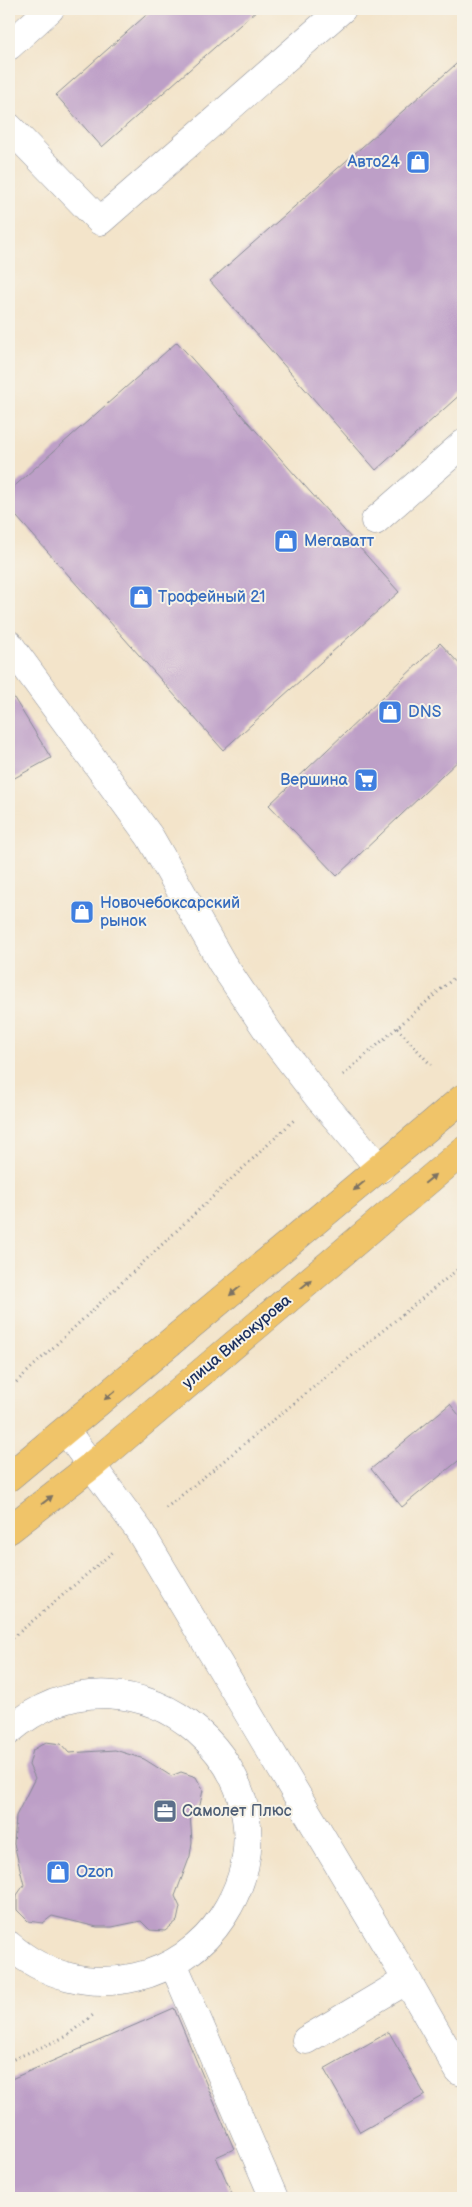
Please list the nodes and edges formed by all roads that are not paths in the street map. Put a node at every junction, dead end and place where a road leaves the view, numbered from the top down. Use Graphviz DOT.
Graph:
graph roads {
  1 [pos="50,9"];
  2 [pos="342,9"];
  3 [pos="9,46"];
  4 [pos="9,127"];
  5 [pos="463,444"];
  6 [pos="375,521"];
  7 [pos="9,644"];
  8 [pos="463,1098"];
  9 [pos="463,1151"];
  10 [pos="380,1169"];
  11 [pos="407,1199"];
  12 [pos="66,1431"];
  13 [pos="91,1466"];
  14 [pos="9,1477"];
  15 [pos="9,1530"];
  16 [pos="9,1731"];
  17 [pos="9,1945"];
  18 [pos="173,1963"];
  19 [pos="407,1980"];
  20 [pos="306,2040"];
  21 [pos="458,2072"];
  22 [pos="274,2198"];
  1 -- 3 [label="lane"];
  2 -- 4 [label="lane"];
  5 -- 6 [label="lane"];
  7 -- 10 [label="lane"];
  8 -- 10 [label="main road"];
  11 -- 9 [label="main road, улица Винокурова, one-way"];
  10 -- 11 [label="main road"];
  10 -- 12 [label="main road, one-way"];
  13 -- 11 [label="main road, улица Винокурова, one-way"];
  12 -- 13 [label="lane"];
  12 -- 14 [label="main road"];
  15 -- 13 [label="main road, улица Винокурова, one-way"];
  13 -- 19 [label="lane"];
  16 -- 18 [label="lane"];
  17 -- 18 [label="lane"];
  18 -- 22 [label="lane"];
  19 -- 20 [label="lane"];
  19 -- 21 [label="lane"];
}
